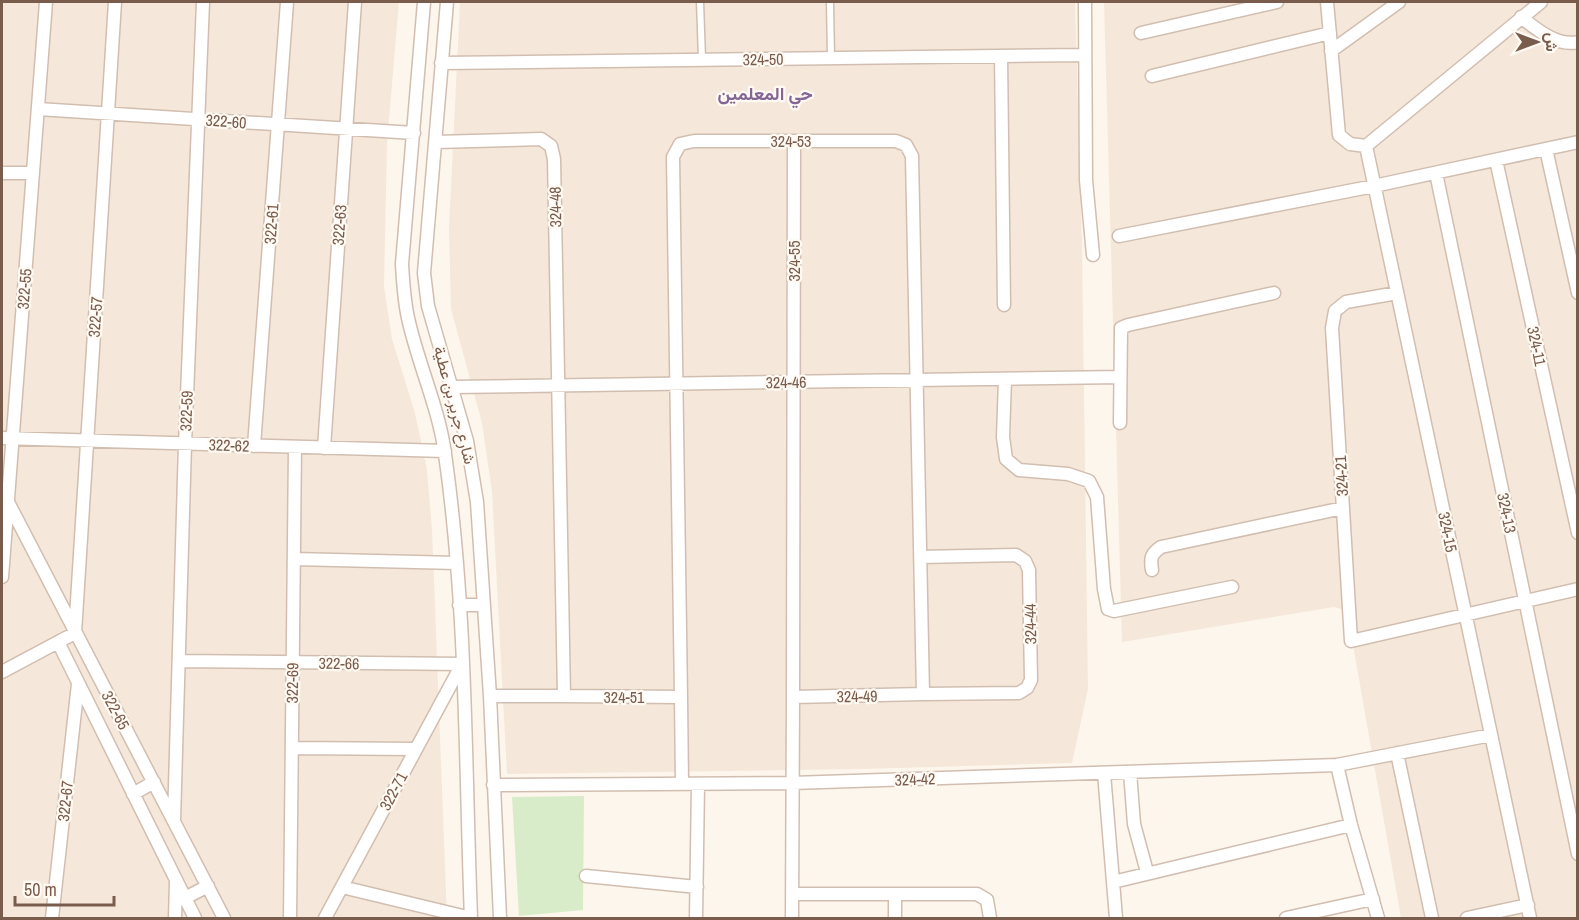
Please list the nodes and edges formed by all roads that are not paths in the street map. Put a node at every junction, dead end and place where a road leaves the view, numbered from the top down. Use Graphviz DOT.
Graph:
graph roads {
  1 [pos="46,2"];
  2 [pos="115,2"];
  3 [pos="204,2"];
  4 [pos="287,2"];
  5 [pos="355,2"];
  6 [pos="424,2"];
  7 [pos="447,2"];
  8 [pos="700,2"];
  9 [pos="830,2"];
  10 [pos="1085,2"];
  11 [pos="1277,2"];
  12 [pos="1327,2"];
  13 [pos="1399,2"];
  14 [pos="1541,2"];
  15 [pos="1521,17"];
  16 [pos="1141,33"];
  17 [pos="1330,33"];
  18 [pos="1578,42"];
  19 [pos="1331,51"];
  20 [pos="1084,55"];
  21 [pos="1001,56"];
  22 [pos="831,58"];
  23 [pos="702,60"];
  24 [pos="441,63"];
  25 [pos="1152,76"];
  26 [pos="38,109"];
  27 [pos="108,113"];
  28 [pos="198,119"];
  29 [pos="278,124"];
  30 [pos="345,129"];
  31 [pos="414,133"];
  32 [pos="795,141"];
  33 [pos="436,142"];
  34 [pos="1578,142"];
  35 [pos="1365,146"];
  36 [pos="1546,149"];
  37 [pos="1496,160"];
  38 [pos="2,173"];
  39 [pos="33,173"];
  40 [pos="1436,173"];
  41 [pos="1374,186"];
  42 [pos="405,230"];
  43 [pos="427,232"];
  44 [pos="1119,236"];
  45 [pos="1093,255"];
  46 [pos="1274,293"];
  47 [pos="1397,293"];
  48 [pos="1578,293"];
  49 [pos="1004,305"];
  50 [pos="1120,377"];
  51 [pos="1005,379"];
  52 [pos="918,380"];
  53 [pos="794,382"];
  54 [pos="676,384"];
  55 [pos="560,385"];
  56 [pos="452,387"];
  57 [pos="1120,423"];
  58 [pos="7,438"];
  59 [pos="87,441"];
  60 [pos="185,444"];
  61 [pos="254,446"];
  62 [pos="295,447"];
  63 [pos="324,448"];
  64 [pos="445,451"];
  65 [pos="7,502"];
  66 [pos="1343,508"];
  67 [pos="4,518"];
  68 [pos="1578,533"];
  69 [pos="920,557"];
  70 [pos="294,559"];
  71 [pos="457,563"];
  72 [pos="1152,570"];
  73 [pos="2,577"];
  74 [pos="1232,587"];
  75 [pos="1578,589"];
  76 [pos="1526,601"];
  77 [pos="459,605"];
  78 [pos="484,605"];
  79 [pos="1466,615"];
  80 [pos="75,633"];
  81 [pos="58,642"];
  82 [pos="180,661"];
  83 [pos="293,663"];
  84 [pos="462,664"];
  85 [pos="2,672"];
  86 [pos="78,683"];
  87 [pos="923,694"];
  88 [pos="490,696"];
  89 [pos="564,696"];
  90 [pos="681,697"];
  91 [pos="793,697"];
  92 [pos="1491,735"];
  93 [pos="292,748"];
  94 [pos="416,749"];
  95 [pos="1397,753"];
  96 [pos="1337,765"];
  97 [pos="1104,772"];
  98 [pos="1130,772"];
  99 [pos="154,782"];
  100 [pos="792,783"];
  101 [pos="493,784"];
  102 [pos="682,784"];
  103 [pos="698,784"];
  104 [pos="133,794"];
  105 [pos="174,820"];
  106 [pos="1351,825"];
  107 [pos="1578,854"];
  108 [pos="1147,872"];
  109 [pos="586,876"];
  110 [pos="176,880"];
  111 [pos="1113,882"];
  112 [pos="208,886"];
  113 [pos="342,887"];
  114 [pos="697,887"];
  115 [pos="792,894"];
  116 [pos="896,894"];
  117 [pos="185,898"];
  118 [pos="1372,898"];
  119 [pos="1528,905"];
  120 [pos="52,918"];
  121 [pos="175,918"];
  122 [pos="195,918"];
  123 [pos="224,918"];
  124 [pos="290,918"];
  125 [pos="325,918"];
  126 [pos="471,918"];
  127 [pos="500,918"];
  128 [pos="696,918"];
  129 [pos="792,918"];
  130 [pos="895,918"];
  131 [pos="990,918"];
  132 [pos="1116,918"];
  133 [pos="1286,918"];
  134 [pos="1378,918"];
  135 [pos="1432,918"];
  136 [pos="1467,918"];
  137 [pos="1530,918"];
  1 -- 26 [label="street, 322-55"];
  2 -- 27 [label="street, 322-57"];
  3 -- 28 [label="street, 322-59"];
  4 -- 29 [label="street, 322-61"];
  5 -- 30 [label="street, 322-63"];
  6 -- 31 [label="street, شارع جرير بن عطية"];
  7 -- 24 [label="street, شارع جرير بن عطية"];
  8 -- 23 [label="lane"];
  9 -- 22 [label="lane"];
  10 -- 20 [label="street"];
  11 -- 16 [label="street"];
  12 -- 17 [label="street"];
  13 -- 19 [label="street"];
  14 -- 15 [label="street"];
  15 -- 18 [label="street"];
  15 -- 35 [label="street"];
  17 -- 19 [label="street"];
  17 -- 25 [label="street"];
  19 -- 35 [label="street"];
  20 -- 21 [label="street, 324-50"];
  20 -- 45 [label="street"];
  21 -- 22 [label="street, 324-50"];
  21 -- 49 [label="street"];
  22 -- 23 [label="street, 324-50"];
  23 -- 24 [label="street, 324-50"];
  24 -- 33 [label="street, شارع جرير بن عطية"];
  26 -- 27 [label="street, 322-60"];
  26 -- 39 [label="street, 322-55"];
  27 -- 28 [label="street, 322-60"];
  27 -- 59 [label="street, 322-57"];
  28 -- 29 [label="street, 322-60"];
  28 -- 60 [label="street, 322-59"];
  29 -- 30 [label="street, 322-60"];
  29 -- 61 [label="street, 322-61"];
  30 -- 31 [label="street, 322-60"];
  30 -- 63 [label="street, 322-63"];
  31 -- 42 [label="street, شارع جرير بن عطية"];
  32 -- 52 [label="street, 324-53"];
  32 -- 53 [label="street, 324-55"];
  32 -- 54 [label="street, 324-53"];
  33 -- 43 [label="street, شارع جرير بن عطية"];
  33 -- 55 [label="street, 324-48"];
  34 -- 36 [label="street"];
  35 -- 41 [label="street, 324-15"];
  36 -- 37 [label="street"];
  36 -- 48 [label="street"];
  37 -- 40 [label="street"];
  37 -- 68 [label="street, 324-11"];
  38 -- 39 [label="street"];
  39 -- 58 [label="street, 322-55"];
  40 -- 41 [label="street"];
  40 -- 76 [label="street, 324-13"];
  41 -- 44 [label="street"];
  41 -- 47 [label="street, 324-15"];
  42 -- 43 [label="street"];
  42 -- 64 [label="street, شارع جرير بن عطية"];
  43 -- 56 [label="street, شارع جرير بن عطية"];
  46 -- 50 [label="street"];
  47 -- 66 [label="street, 324-21"];
  47 -- 79 [label="street, 324-15"];
  50 -- 51 [label="street, 324-46"];
  50 -- 57 [label="street"];
  51 -- 52 [label="street, 324-46"];
  51 -- 74 [label="street"];
  52 -- 53 [label="street, 324-46"];
  52 -- 69 [label="street"];
  53 -- 54 [label="street, 324-46"];
  53 -- 91 [label="street"];
  54 -- 55 [label="street, 324-46"];
  54 -- 90 [label="street"];
  55 -- 56 [label="street, 324-46"];
  55 -- 89 [label="street"];
  56 -- 78 [label="street, شارع جرير بن عطية"];
  58 -- 59 [label="street, 322-62"];
  58 -- 65 [label="street, 322-55"];
  59 -- 60 [label="street, 322-62"];
  59 -- 80 [label="street, 322-57"];
  60 -- 61 [label="street, 322-62"];
  60 -- 82 [label="street, 322-59"];
  61 -- 62 [label="street, 322-62"];
  62 -- 63 [label="street, 322-62"];
  62 -- 70 [label="street, 322-69"];
  63 -- 64 [label="street, 322-62"];
  64 -- 71 [label="street, شارع جرير بن عطية"];
  65 -- 67 [label="street, 322-55"];
  65 -- 80 [label="street, 322-65"];
  66 -- 72 [label="street"];
  66 -- 79 [label="street, 324-21"];
  67 -- 73 [label="street, 322-55"];
  69 -- 87 [label="street"];
  69 -- 87 [label="street, 324-44"];
  70 -- 71 [label="street"];
  70 -- 83 [label="street, 322-69"];
  71 -- 77 [label="street, شارع جرير بن عطية"];
  75 -- 76 [label="street"];
  76 -- 79 [label="street"];
  76 -- 107 [label="street, 324-13"];
  77 -- 78 [label="street"];
  77 -- 84 [label="street, شارع جرير بن عطية"];
  78 -- 88 [label="street, شارع جرير بن عطية"];
  79 -- 92 [label="street, 324-15"];
  80 -- 81 [label="street"];
  80 -- 99 [label="street, 322-65"];
  81 -- 85 [label="street"];
  81 -- 86 [label="street, 322-65"];
  82 -- 83 [label="street, 322-66"];
  82 -- 105 [label="street, 322-59"];
  83 -- 84 [label="street, 322-66"];
  83 -- 93 [label="street, 322-69"];
  84 -- 94 [label="street, 322-71"];
  84 -- 126 [label="street, شارع جرير بن عطية"];
  86 -- 104 [label="street, 322-65"];
  86 -- 120 [label="street, 322-67"];
  87 -- 91 [label="street, 324-49"];
  88 -- 89 [label="street, 324-51"];
  88 -- 101 [label="street, شارع جرير بن عطية"];
  89 -- 90 [label="street, 324-51"];
  90 -- 102 [label="street"];
  91 -- 100 [label="street"];
  92 -- 95 [label="street, 324-42"];
  92 -- 119 [label="street, 324-15"];
  93 -- 94 [label="street"];
  93 -- 124 [label="street, 322-69"];
  94 -- 113 [label="street, 322-71"];
  95 -- 96 [label="street, 324-42"];
  95 -- 135 [label="street"];
  96 -- 98 [label="street, 324-42"];
  96 -- 106 [label="street"];
  97 -- 98 [label="street, 324-42"];
  97 -- 100 [label="street, 324-42"];
  97 -- 111 [label="street"];
  98 -- 108 [label="street"];
  99 -- 104 [label="street"];
  99 -- 105 [label="street, 322-65"];
  100 -- 103 [label="street, 324-42"];
  100 -- 115 [label="street"];
  101 -- 102 [label="street, 324-42"];
  101 -- 127 [label="street, شارع جرير بن عطية"];
  102 -- 103 [label="street, 324-42"];
  103 -- 114 [label="street"];
  104 -- 110 [label="street, 322-65"];
  105 -- 112 [label="street, 322-65"];
  106 -- 108 [label="street"];
  106 -- 118 [label="street"];
  108 -- 111 [label="street"];
  109 -- 114 [label="street"];
  110 -- 117 [label="street, 322-65"];
  110 -- 121 [label="street"];
  111 -- 132 [label="street"];
  112 -- 117 [label="street"];
  112 -- 123 [label="street, 322-65"];
  113 -- 125 [label="street, 322-71"];
  113 -- 126 [label="street"];
  114 -- 128 [label="street"];
  115 -- 116 [label="street"];
  115 -- 129 [label="street"];
  116 -- 130 [label="street"];
  116 -- 131 [label="street"];
  117 -- 122 [label="street, 322-65"];
  118 -- 133 [label="street"];
  118 -- 134 [label="street"];
  119 -- 136 [label="street"];
  119 -- 137 [label="street, 324-15"];
}
